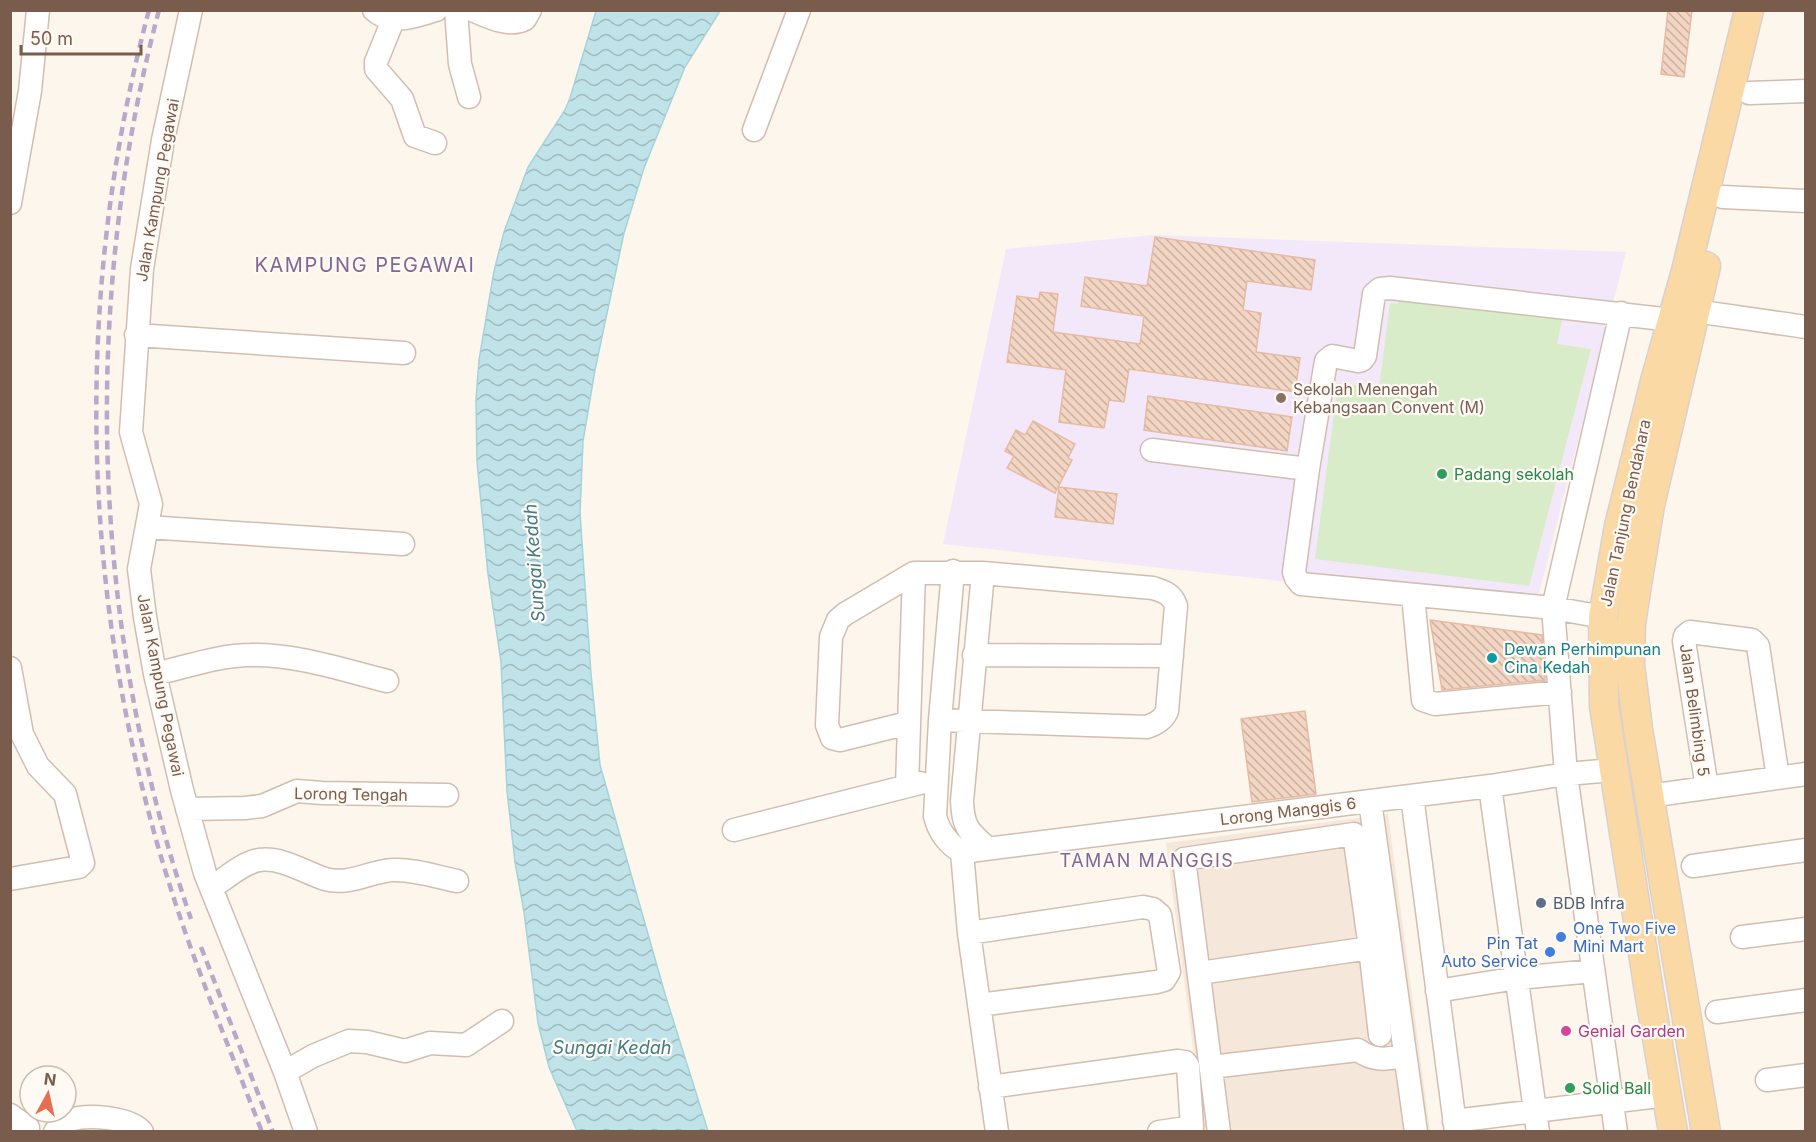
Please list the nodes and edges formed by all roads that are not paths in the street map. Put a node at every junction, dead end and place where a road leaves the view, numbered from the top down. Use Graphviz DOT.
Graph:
graph roads {
  1 [pos="38,10"];
  2 [pos="191,10"];
  3 [pos="435,10"];
  4 [pos="456,10"];
  5 [pos="472,10"];
  6 [pos="530,10"];
  7 [pos="799,10"];
  8 [pos="1749,10"];
  9 [pos="1769,10"];
  10 [pos="383,15"];
  11 [pos="1806,91"];
  12 [pos="1749,93"];
  13 [pos="469,97"];
  14 [pos="754,130"];
  15 [pos="435,143"];
  16 [pos="1724,197"];
  17 [pos="1806,201"];
  18 [pos="10,203"];
  19 [pos="1621,313"];
  20 [pos="1684,316"];
  21 [pos="1806,327"];
  22 [pos="136,335"];
  23 [pos="404,353"];
  24 [pos="1152,450"];
  25 [pos="1308,469"];
  26 [pos="147,527"];
  27 [pos="403,544"];
  28 [pos="953,571"];
  29 [pos="914,573"];
  30 [pos="982,573"];
  31 [pos="1413,595"];
  32 [pos="1553,608"];
  33 [pos="1604,617"];
  34 [pos="974,655"];
  35 [pos="1172,656"];
  36 [pos="10,668"];
  37 [pos="155,674"];
  38 [pos="387,681"];
  39 [pos="1560,692"];
  40 [pos="940,720"];
  41 [pos="968,722"];
  42 [pos="908,723"];
  43 [pos="16,734"];
  44 [pos="1614,770"];
  45 [pos="1566,774"];
  46 [pos="1806,774"];
  47 [pos="1778,778"];
  48 [pos="936,779"];
  49 [pos="907,786"];
  50 [pos="1490,786"];
  51 [pos="1707,788"];
  52 [pos="447,795"];
  53 [pos="1412,795"];
  54 [pos="1649,796"];
  55 [pos="1370,801"];
  56 [pos="187,809"];
  57 [pos="734,830"];
  58 [pos="987,848"];
  59 [pos="1806,850"];
  60 [pos="962,852"];
  61 [pos="1694,866"];
  62 [pos="10,879"];
  63 [pos="457,881"];
  64 [pos="212,888"];
  65 [pos="1806,929"];
  66 [pos="969,933"];
  67 [pos="1742,937"];
  68 [pos="1370,948"];
  69 [pos="1593,971"];
  70 [pos="1200,973"];
  71 [pos="1517,978"];
  72 [pos="1437,991"];
  73 [pos="1806,1000"];
  74 [pos="979,1005"];
  75 [pos="1717,1012"];
  76 [pos="502,1021"];
  77 [pos="1402,1032"];
  78 [pos="1380,1035"];
  79 [pos="1358,1050"];
  80 [pos="1405,1056"];
  81 [pos="1211,1067"];
  82 [pos="285,1072"];
  83 [pos="1806,1075"];
  84 [pos="1767,1080"];
  85 [pos="990,1087"];
  86 [pos="1667,1095"];
  87 [pos="1612,1102"];
  88 [pos="1537,1121"];
  89 [pos="1455,1126"];
  90 [pos="55,1131"];
  91 [pos="142,1131"];
  92 [pos="306,1131"];
  93 [pos="997,1131"];
  94 [pos="1160,1131"];
  95 [pos="1219,1131"];
  96 [pos="1416,1131"];
  97 [pos="1616,1131"];
  98 [pos="1673,1131"];
  99 [pos="1706,1131"];
  1 -- 18 [label="street"];
  2 -- 22 [label="street, Jalan Kampung Pegawai"];
  3 -- 10 [label="street"];
  4 -- 13 [label="street"];
  5 -- 6 [label="street"];
  7 -- 14 [label="street"];
  8 -- 20 [label="main road, Jalan Tanjung Bendahara"];
  9 -- 12 [label="main road, Jalan Tanjung Bendahara"];
  10 -- 15 [label="street"];
  11 -- 12 [label="street"];
  12 -- 16 [label="main road, Jalan Tanjung Bendahara"];
  16 -- 17 [label="street"];
  16 -- 20 [label="main road, Jalan Tanjung Bendahara"];
  19 -- 20 [label="street"];
  19 -- 25 [label="street"];
  19 -- 32 [label="street"];
  20 -- 21 [label="street"];
  20 -- 33 [label="main road, Jalan Tanjung Bendahara"];
  20 -- 54 [label="main road, Jalan Tanjung Bendahara"];
  22 -- 23 [label="street"];
  22 -- 26 [label="street, Jalan Kampung Pegawai"];
  24 -- 25 [label="street"];
  25 -- 31 [label="street"];
  26 -- 27 [label="street"];
  26 -- 37 [label="street, Jalan Kampung Pegawai"];
  28 -- 29 [label="street"];
  28 -- 30 [label="street"];
  28 -- 40 [label="street"];
  29 -- 42 [label="street"];
  29 -- 42 [label="street"];
  30 -- 34 [label="street"];
  30 -- 35 [label="street"];
  31 -- 32 [label="street"];
  31 -- 39 [label="street"];
  32 -- 33 [label="street"];
  32 -- 39 [label="street"];
  33 -- 44 [label="main road, Jalan Tanjung Bendahara"];
  34 -- 35 [label="street"];
  34 -- 41 [label="street"];
  35 -- 41 [label="street"];
  36 -- 43 [label="street"];
  37 -- 38 [label="street"];
  37 -- 56 [label="street, Jalan Kampung Pegawai"];
  39 -- 45 [label="street"];
  40 -- 41 [label="street"];
  40 -- 48 [label="street"];
  41 -- 58 [label="street"];
  42 -- 49 [label="street"];
  43 -- 62 [label="street"];
  44 -- 45 [label="street, Lorong Manggis 6"];
  44 -- 86 [label="main road, Jalan Tanjung Bendahara"];
  45 -- 50 [label="street, Lorong Manggis 6"];
  45 -- 69 [label="street"];
  46 -- 47 [label="street"];
  47 -- 51 [label="street"];
  47 -- 51 [label="street, Jalan Belimbing 5"];
  48 -- 49 [label="street"];
  48 -- 60 [label="street"];
  49 -- 57 [label="street"];
  50 -- 53 [label="street, Lorong Manggis 6"];
  50 -- 71 [label="street"];
  51 -- 54 [label="street"];
  52 -- 56 [label="street, Lorong Tengah"];
  53 -- 55 [label="street, Lorong Manggis 6"];
  53 -- 72 [label="street"];
  54 -- 99 [label="main road, Jalan Tanjung Bendahara"];
  55 -- 58 [label="street, Lorong Manggis 6"];
  55 -- 77 [label="street"];
  56 -- 64 [label="street, Jalan Kampung Pegawai"];
  58 -- 60 [label="street, Lorong Manggis 6"];
  59 -- 61 [label="street"];
  60 -- 66 [label="street"];
  63 -- 64 [label="street"];
  64 -- 82 [label="street, Jalan Kampung Pegawai"];
  65 -- 67 [label="street"];
  66 -- 74 [label="street"];
  66 -- 74 [label="street"];
  68 -- 70 [label="street"];
  68 -- 70 [label="street"];
  68 -- 78 [label="street"];
  69 -- 71 [label="street"];
  69 -- 87 [label="street"];
  70 -- 81 [label="street"];
  71 -- 72 [label="street"];
  71 -- 88 [label="street"];
  72 -- 89 [label="street"];
  73 -- 75 [label="street"];
  74 -- 85 [label="street"];
  76 -- 82 [label="street"];
  77 -- 78 [label="street"];
  77 -- 80 [label="street"];
  78 -- 79 [label="street"];
  79 -- 80 [label="street"];
  79 -- 81 [label="street"];
  80 -- 96 [label="street"];
  81 -- 95 [label="street"];
  82 -- 92 [label="street, Jalan Kampung Pegawai"];
  83 -- 84 [label="street"];
  85 -- 93 [label="street"];
  85 -- 94 [label="street"];
  86 -- 87 [label="street"];
  86 -- 98 [label="main road, Jalan Tanjung Bendahara"];
  87 -- 88 [label="street"];
  87 -- 97 [label="street"];
  88 -- 89 [label="street"];
  90 -- 91 [label="street"];
}
